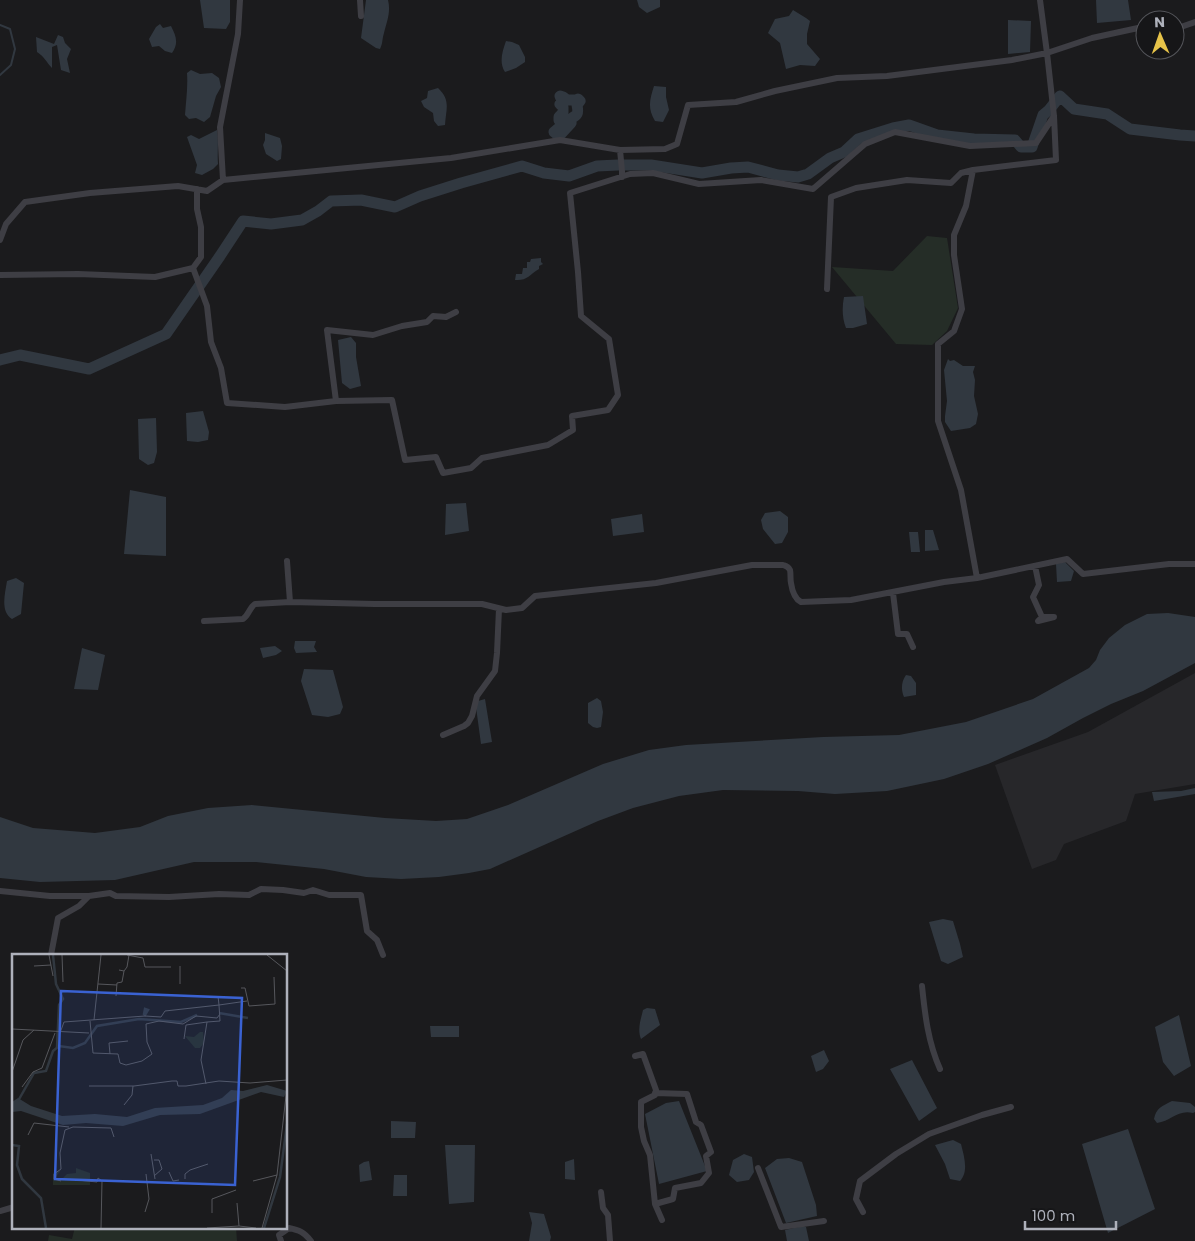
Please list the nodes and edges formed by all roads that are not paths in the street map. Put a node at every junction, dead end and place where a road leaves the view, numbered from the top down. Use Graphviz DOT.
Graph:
graph roads {
  1 [pos="240,0"];
  2 [pos="360,0"];
  3 [pos="1040,0"];
  4 [pos="361,16"];
  5 [pos="1135,29"];
  6 [pos="1047,53"];
  7 [pos="1054,116"];
  8 [pos="620,150"];
  9 [pos="973,170"];
  10 [pos="622,174"];
  11 [pos="223,180"];
  12 [pos="197,189"];
  13 [pos="0,240"];
  14 [pos="193,268"];
  15 [pos="0,275"];
  16 [pos="827,289"];
  17 [pos="456,312"];
  18 [pos="336,401"];
  19 [pos="287,561"];
  20 [pos="1195,564"];
  21 [pos="1035,566"];
  22 [pos="976,578"];
  23 [pos="892,593"];
  24 [pos="290,602"];
  25 [pos="499,609"];
  26 [pos="1042,617"];
  27 [pos="204,620"];
  28 [pos="913,647"];
  29 [pos="443,735"];
  30 [pos="0,892"];
  31 [pos="89,896"];
  32 [pos="51,954"];
  33 [pos="383,955"];
  34 [pos="922,986"];
  35 [pos="635,1056"];
  36 [pos="940,1069"];
  37 [pos="656,1093"];
  38 [pos="1011,1107"];
  39 [pos="758,1168"];
  40 [pos="601,1192"];
  41 [pos="655,1204"];
  42 [pos="863,1212"];
  43 [pos="662,1220"];
  44 [pos="824,1221"];
  45 [pos="281,1241"];
  46 [pos="311,1241"];
  47 [pos="610,1241"];
  1 -- 11 [label="street"];
  2 -- 4 [label="street"];
  3 -- 6 [label="street"];
  5 -- 6 [label="street"];
  6 -- 7 [label="street"];
  6 -- 8 [label="street"];
  7 -- 9 [label="street"];
  7 -- 10 [label="street"];
  8 -- 10 [label="street"];
  8 -- 11 [label="street"];
  9 -- 16 [label="street"];
  9 -- 22 [label="street"];
  10 -- 18 [label="street"];
  11 -- 12 [label="street"];
  12 -- 13 [label="street"];
  12 -- 14 [label="street"];
  14 -- 15 [label="street"];
  14 -- 18 [label="street"];
  17 -- 18 [label="street"];
  19 -- 24 [label="street"];
  20 -- 21 [label="street"];
  21 -- 22 [label="street"];
  21 -- 26 [label="street"];
  22 -- 23 [label="street"];
  23 -- 25 [label="street"];
  23 -- 28 [label="street"];
  24 -- 25 [label="street"];
  24 -- 27 [label="street"];
  25 -- 29 [label="street"];
  30 -- 31 [label="street"];
  31 -- 32 [label="street"];
  31 -- 33 [label="street"];
  34 -- 36 [label="street"];
  35 -- 37 [label="street"];
  37 -- 41 [label="street"];
  37 -- 41 [label="street"];
  38 -- 42 [label="street"];
  39 -- 44 [label="street"];
  40 -- 47 [label="street"];
  41 -- 43 [label="street"];
  45 -- 46 [label="street"];
}
